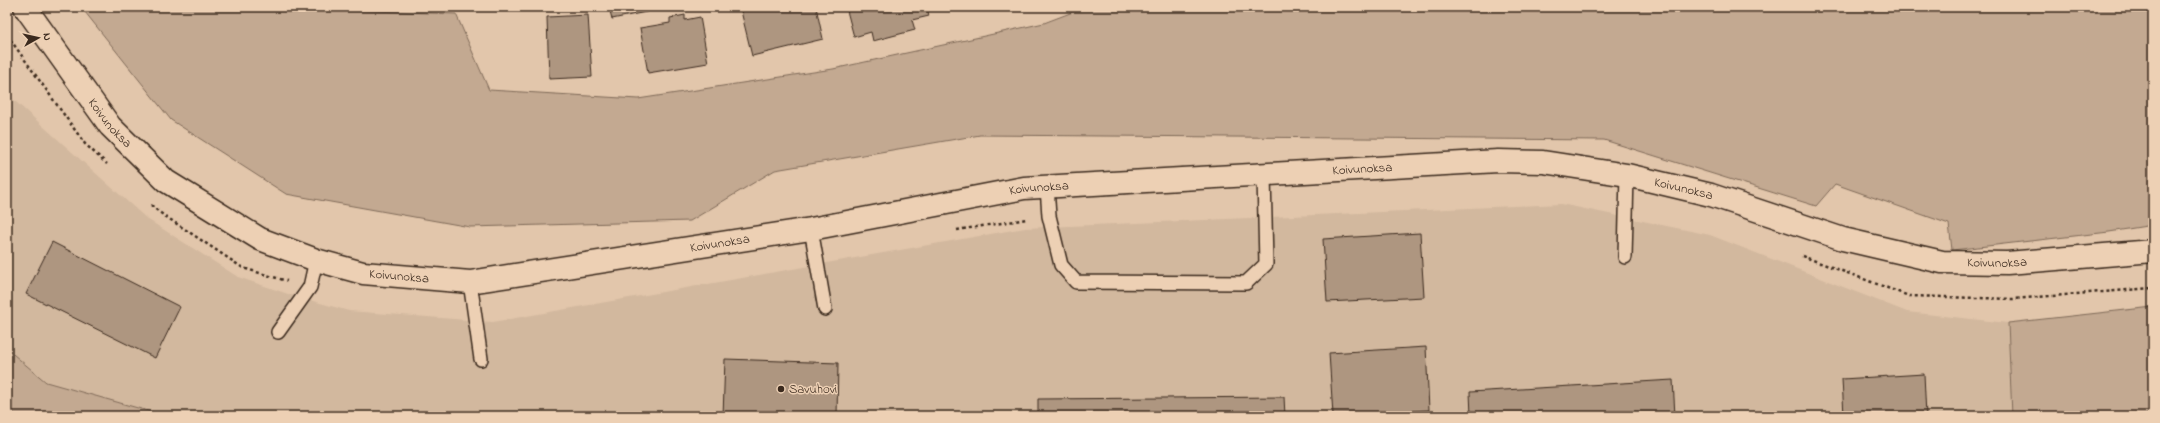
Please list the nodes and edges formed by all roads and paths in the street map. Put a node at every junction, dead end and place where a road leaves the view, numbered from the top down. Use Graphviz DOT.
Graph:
graph roads {
  1 [pos="25,7"];
  2 [pos="1264,175"];
  3 [pos="1627,175"];
  4 [pos="1047,187"];
  5 [pos="811,229"];
  6 [pos="2153,251"];
  7 [pos="1625,257"];
  8 [pos="316,260"];
  9 [pos="470,282"];
  10 [pos="825,309"];
  11 [pos="278,332"];
  12 [pos="481,359"];
  1 -- 8 [label="street, Koivunoksa"];
  2 -- 3 [label="street, Koivunoksa"];
  2 -- 4 [label="street, Koivunoksa"];
  2 -- 4 [label="lane"];
  3 -- 6 [label="street, Koivunoksa"];
  3 -- 7 [label="lane"];
  4 -- 5 [label="street, Koivunoksa"];
  5 -- 9 [label="street, Koivunoksa"];
  5 -- 10 [label="lane"];
  8 -- 9 [label="street, Koivunoksa"];
  8 -- 11 [label="lane"];
  9 -- 12 [label="lane"];
}
